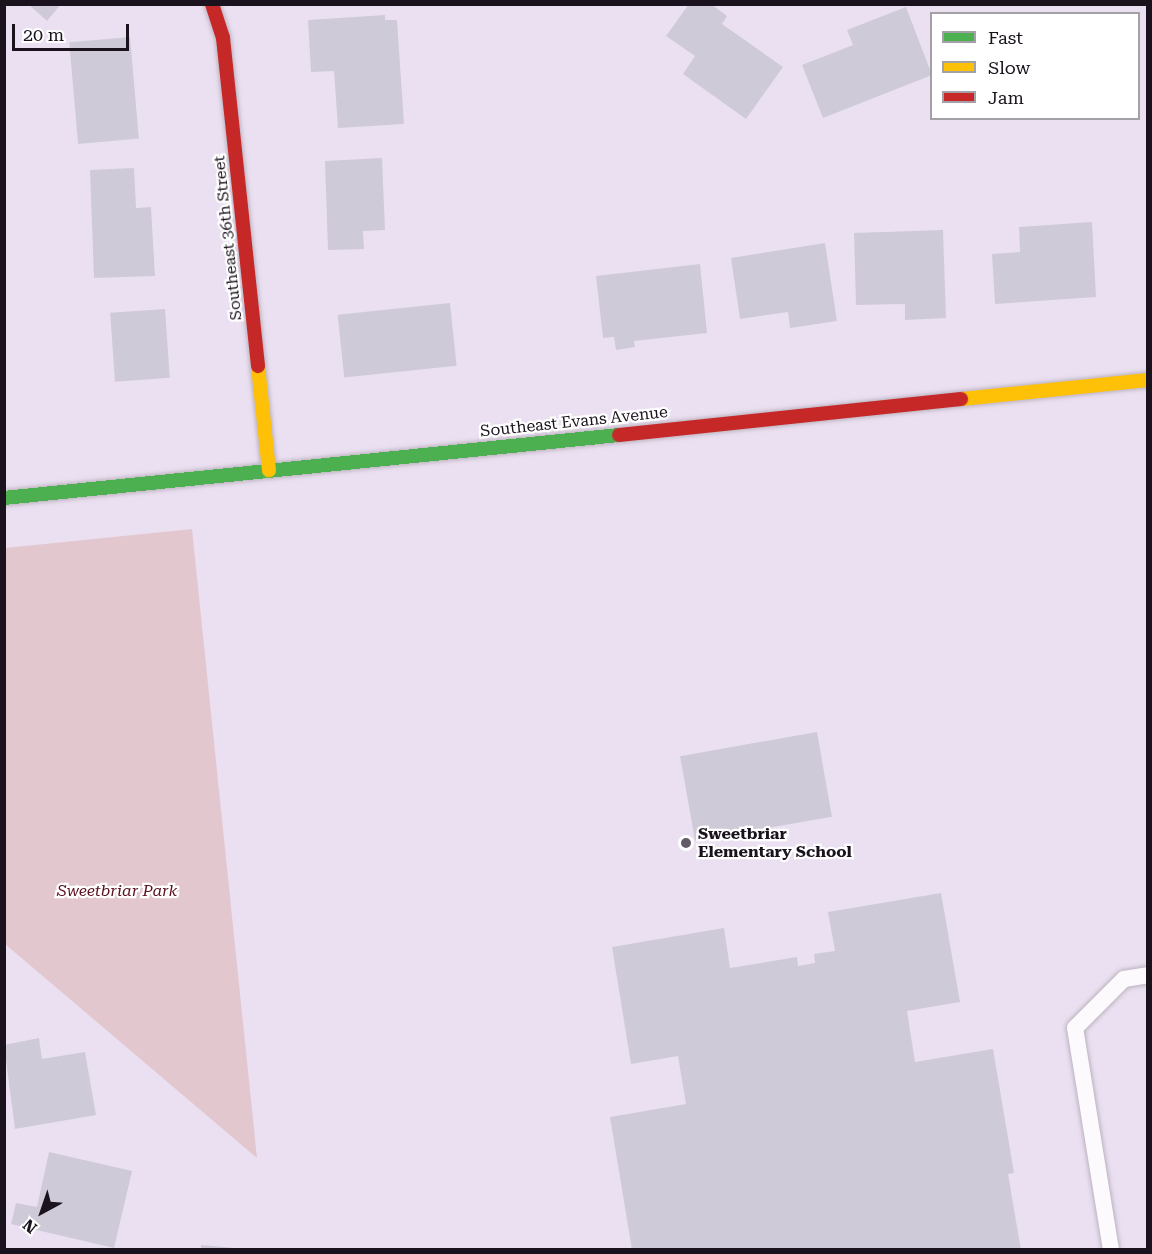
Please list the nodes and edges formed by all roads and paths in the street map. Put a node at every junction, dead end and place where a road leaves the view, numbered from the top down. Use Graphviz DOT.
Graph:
graph roads {
  1 [pos="212,4"];
  2 [pos="1148,380"];
  3 [pos="269,470"];
  4 [pos="4,498"];
  5 [pos="1148,975"];
  6 [pos="1111,1250"];
  1 -- 3 [label="street, Southeast 36th Street"];
  2 -- 3 [label="street, Southeast Evans Avenue"];
  3 -- 4 [label="street, Southeast Evans Avenue"];
  5 -- 6 [label="lane"];
}
